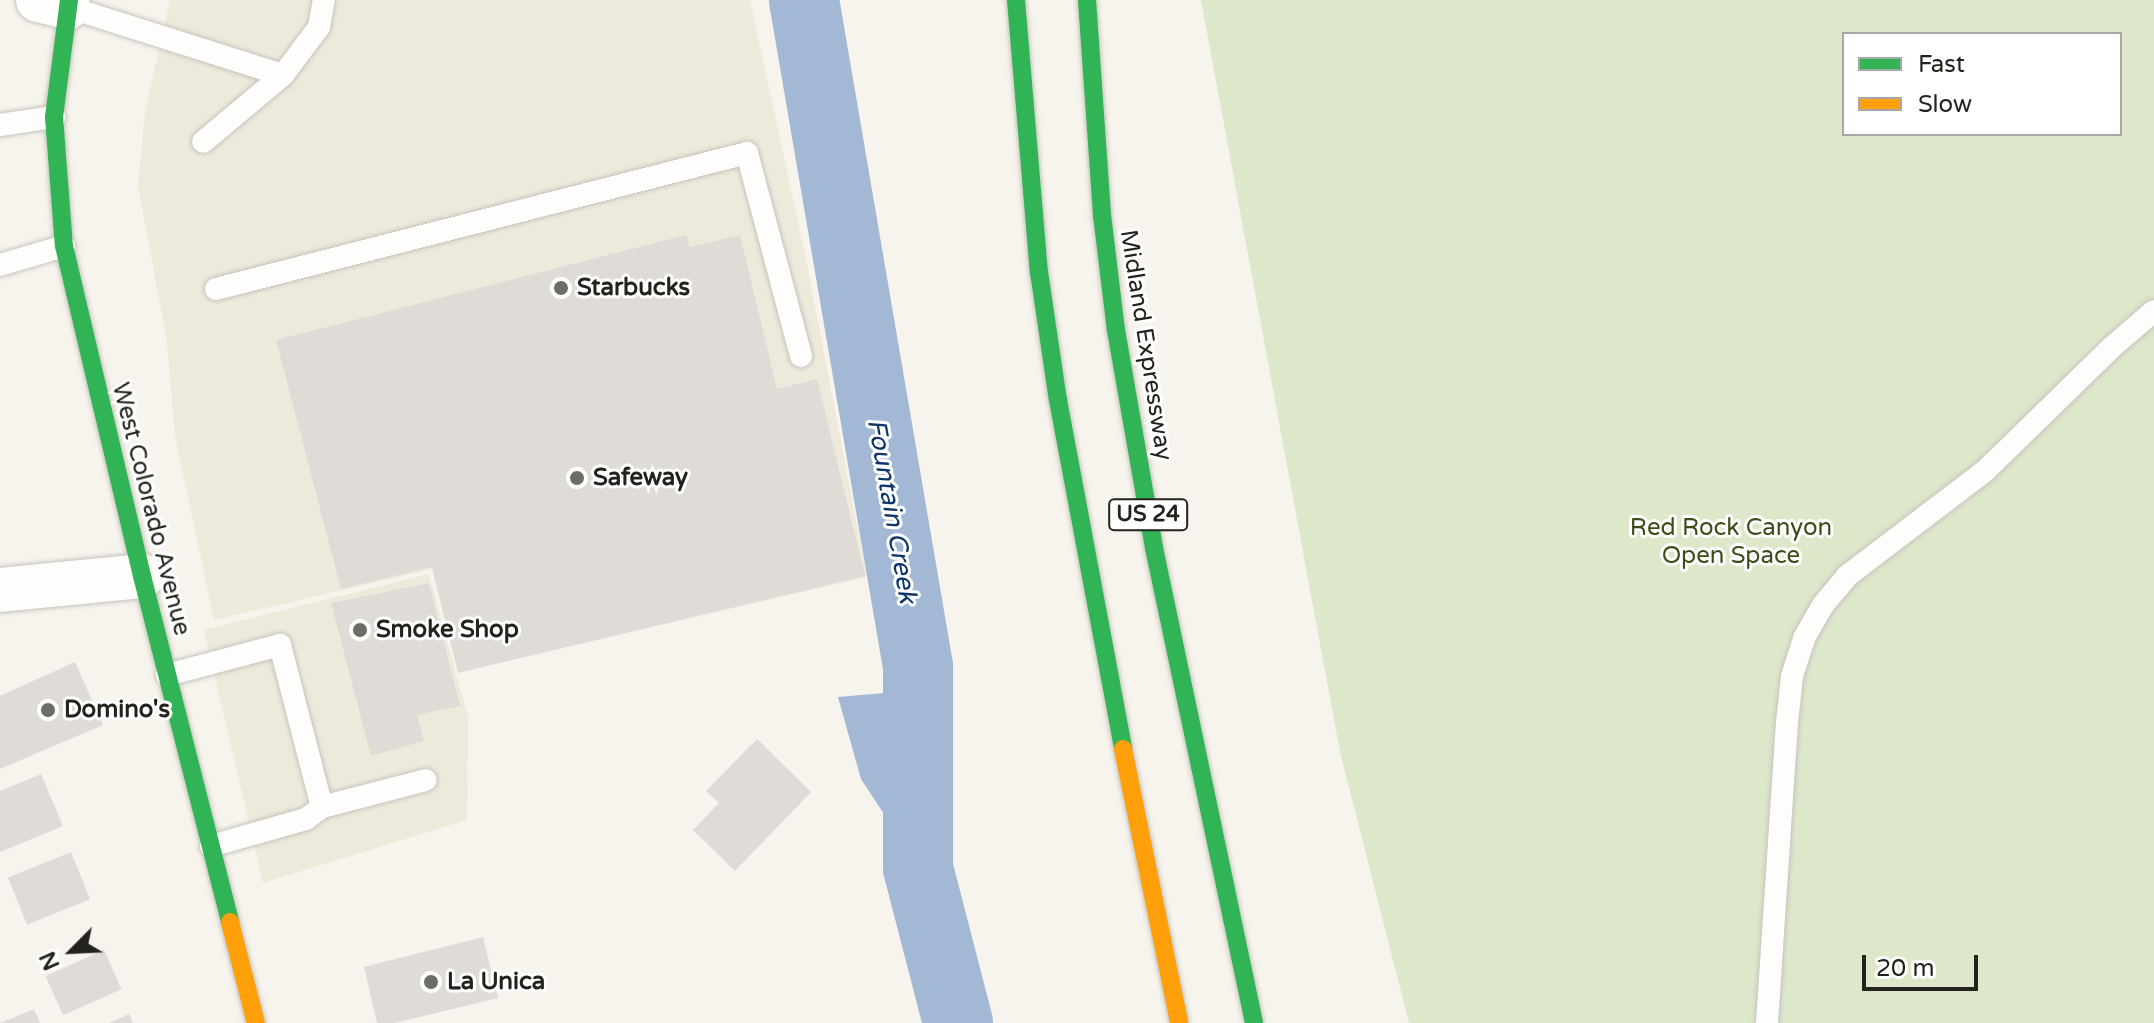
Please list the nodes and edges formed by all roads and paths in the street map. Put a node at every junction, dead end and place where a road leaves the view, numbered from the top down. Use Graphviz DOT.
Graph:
graph roads {
  1 [pos="324,0"];
  2 [pos="1016,0"];
  3 [pos="1087,0"];
  4 [pos="58,2"];
  5 [pos="283,75"];
  6 [pos="54,117"];
  7 [pos="0,125"];
  8 [pos="203,142"];
  9 [pos="64,246"];
  10 [pos="0,265"];
  11 [pos="216,289"];
  12 [pos="2154,311"];
  13 [pos="801,356"];
  14 [pos="142,576"];
  15 [pos="0,590"];
  16 [pos="167,675"];
  17 [pos="426,780"];
  18 [pos="322,807"];
  19 [pos="211,846"];
  20 [pos="256,1023"];
  21 [pos="1179,1023"];
  22 [pos="1254,1023"];
  23 [pos="1767,1023"];
  1 -- 5 [label="lane"];
  2 -- 21 [label="main road, US 24"];
  3 -- 22 [label="main road, Midland Expressway / US 24"];
  4 -- 5 [label="lane"];
  4 -- 6 [label="main road, West Colorado Avenue"];
  5 -- 8 [label="lane"];
  6 -- 7 [label="lane"];
  6 -- 9 [label="main road, West Colorado Avenue"];
  9 -- 10 [label="lane"];
  9 -- 14 [label="main road, West Colorado Avenue"];
  11 -- 13 [label="lane"];
  12 -- 23 [label="lane"];
  14 -- 15 [label="street"];
  14 -- 16 [label="main road, West Colorado Avenue"];
  16 -- 18 [label="lane"];
  16 -- 19 [label="main road, West Colorado Avenue"];
  17 -- 18 [label="lane"];
  18 -- 19 [label="lane"];
  19 -- 20 [label="main road, West Colorado Avenue"];
}
